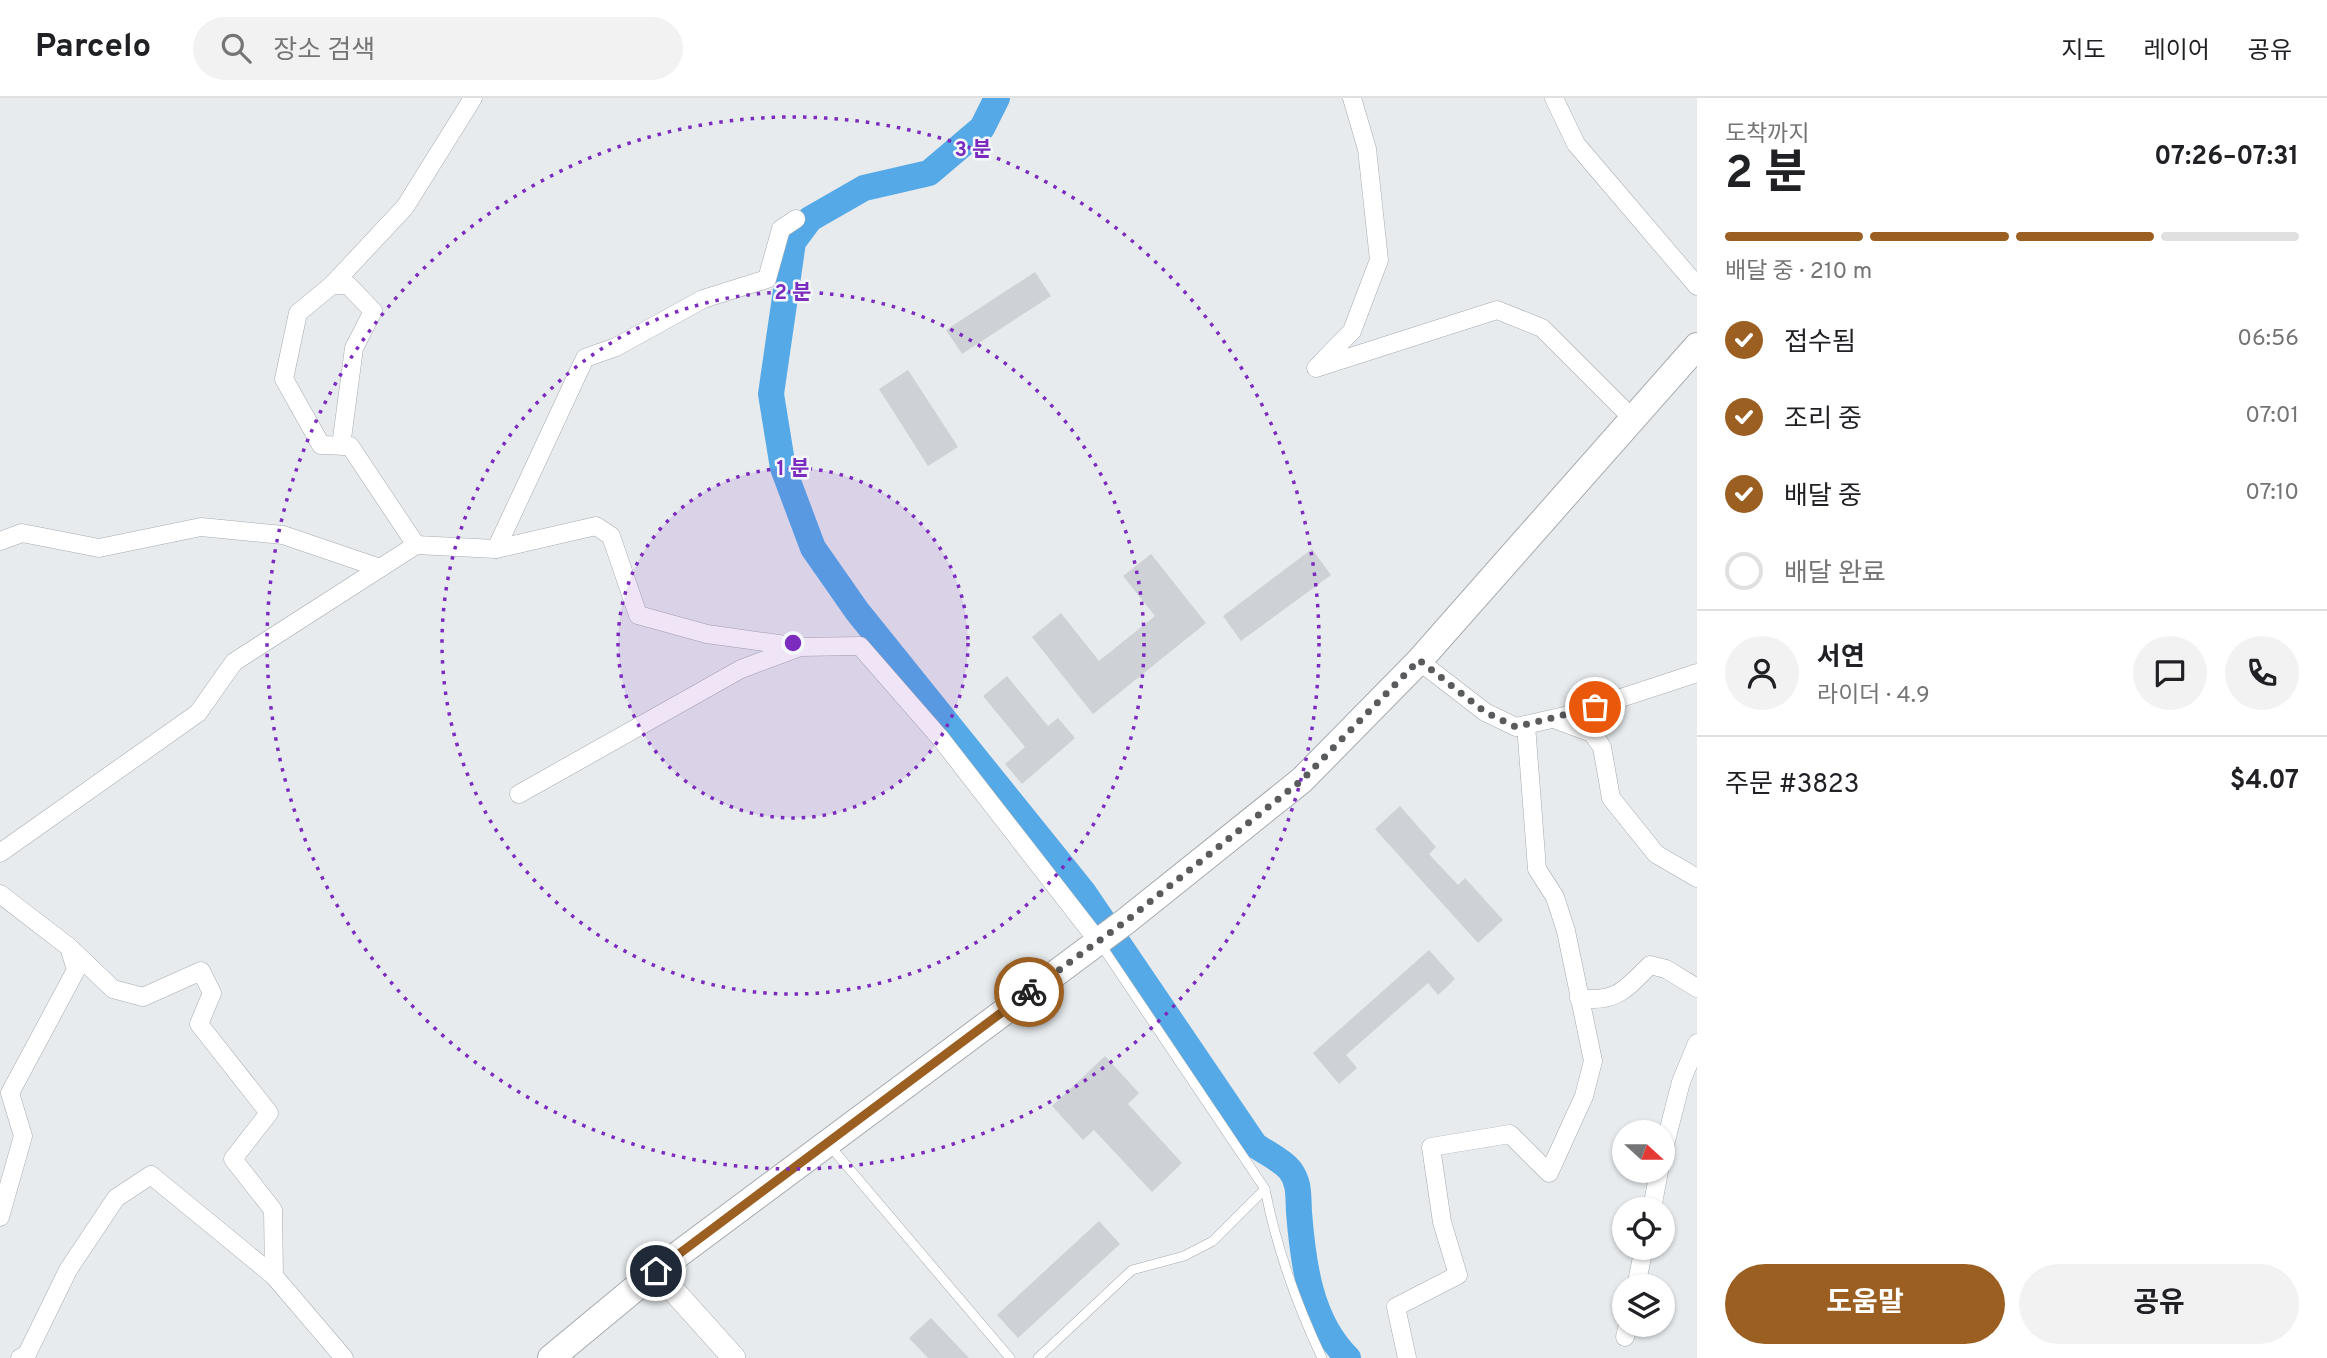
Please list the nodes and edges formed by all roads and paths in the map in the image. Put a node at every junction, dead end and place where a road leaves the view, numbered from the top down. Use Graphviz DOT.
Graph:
graph roads {
  1 [pos="473,98"];
  2 [pos="1352,98"];
  3 [pos="1554,98"];
  4 [pos="796,219"];
  5 [pos="332,285"];
  6 [pos="1697,286"];
  7 [pos="1697,346"];
  8 [pos="1633,419"];
  9 [pos="341,446"];
  10 [pos="0,541"];
  11 [pos="416,545"];
  12 [pos="496,549"];
  13 [pos="380,568"];
  14 [pos="800,647"];
  15 [pos="1419,660"];
  16 [pos="1697,673"];
  17 [pos="1554,719"];
  18 [pos="1526,725"];
  19 [pos="519,794"];
  20 [pos="0,853"];
  21 [pos="1697,878"];
  22 [pos="0,894"];
  23 [pos="1098,940"];
  24 [pos="69,947"];
  25 [pos="1697,988"];
  26 [pos="1579,998"];
  27 [pos="1697,1043"];
  28 [pos="1671,1120"];
  29 [pos="827,1143"];
  30 [pos="1265,1189"];
  31 [pos="0,1217"];
  32 [pos="656,1271"];
  33 [pos="274,1276"];
  34 [pos="20,1358"];
  35 [pos="344,1358"];
  36 [pos="551,1358"];
  37 [pos="734,1358"];
  38 [pos="1010,1358"];
  39 [pos="1038,1358"];
  40 [pos="1322,1358"];
  41 [pos="1407,1358"];
  1 -- 5 [label="street"];
  2 -- 8 [label="street"];
  3 -- 6 [label="street"];
  4 -- 12 [label="street"];
  5 -- 9 [label="street"];
  5 -- 9 [label="street"];
  7 -- 8 [label="main road"];
  8 -- 15 [label="main road"];
  9 -- 11 [label="street"];
  10 -- 13 [label="street"];
  11 -- 12 [label="street"];
  11 -- 13 [label="street"];
  12 -- 14 [label="street"];
  13 -- 20 [label="street"];
  14 -- 19 [label="street"];
  14 -- 23 [label="street"];
  15 -- 18 [label="street"];
  15 -- 23 [label="main road"];
  16 -- 17 [label="street"];
  17 -- 18 [label="street"];
  17 -- 21 [label="street"];
  18 -- 26 [label="street"];
  22 -- 24 [label="street"];
  23 -- 29 [label="main road"];
  23 -- 30 [label="lane"];
  24 -- 31 [label="street"];
  24 -- 33 [label="street"];
  25 -- 26 [label="street"];
  26 -- 41 [label="street"];
  27 -- 28 [label="street"];
  29 -- 32 [label="main road"];
  29 -- 38 [label="lane"];
  30 -- 39 [label="lane"];
  30 -- 40 [label="lane"];
  32 -- 36 [label="main road"];
  32 -- 37 [label="street"];
  33 -- 34 [label="street"];
  33 -- 35 [label="street"];
}
